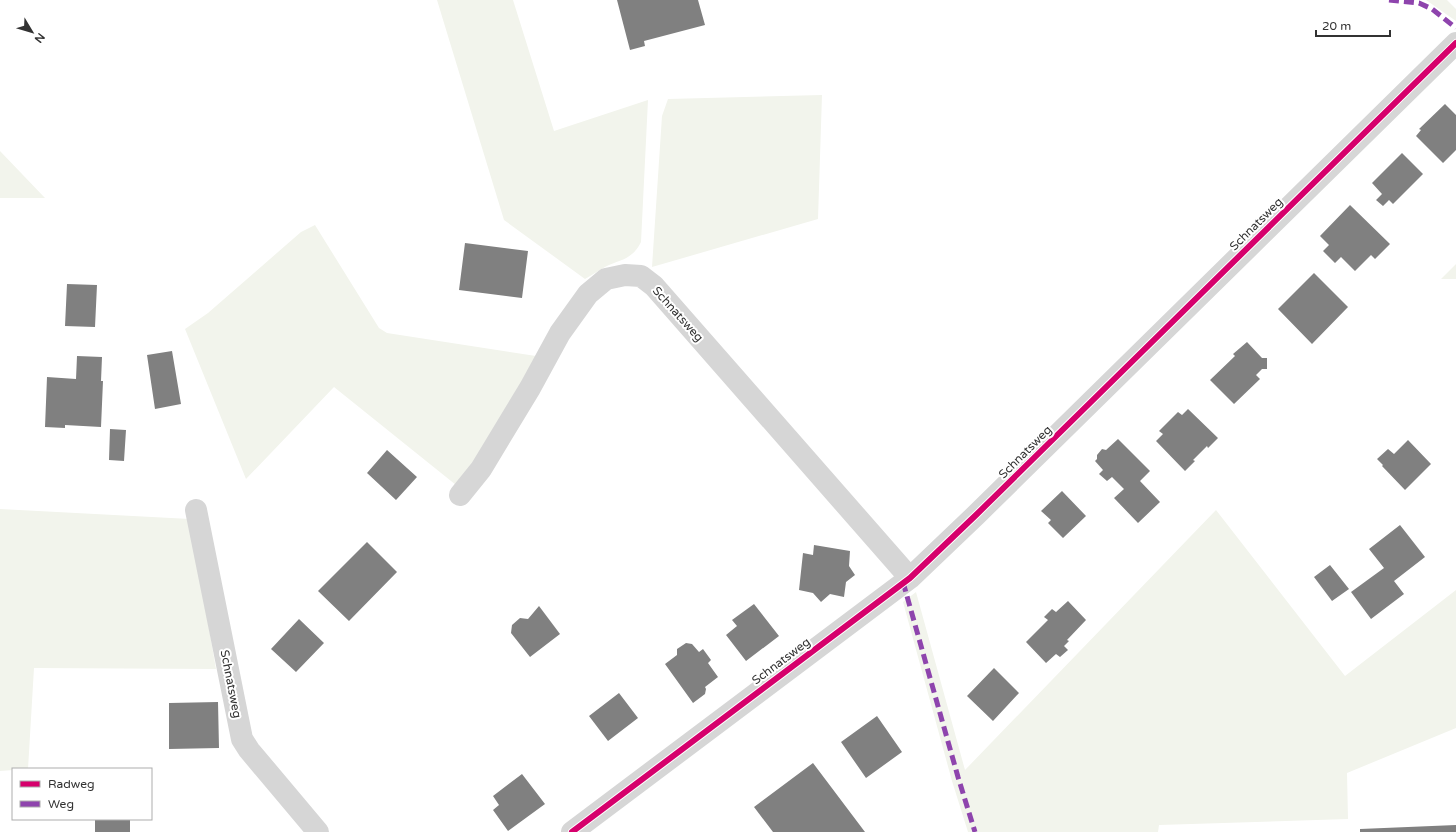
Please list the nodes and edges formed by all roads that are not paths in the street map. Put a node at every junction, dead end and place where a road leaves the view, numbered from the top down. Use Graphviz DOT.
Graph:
graph roads {
  1 [pos="1456,43"];
  2 [pos="460,495"];
  3 [pos="196,510"];
  4 [pos="910,578"];
  5 [pos="318,832"];
  6 [pos="572,832"];
  1 -- 4 [label="street, Schnatsweg"];
  2 -- 4 [label="street, Schnatsweg"];
  3 -- 5 [label="street, Schnatsweg"];
  4 -- 6 [label="street, Schnatsweg"];
}
